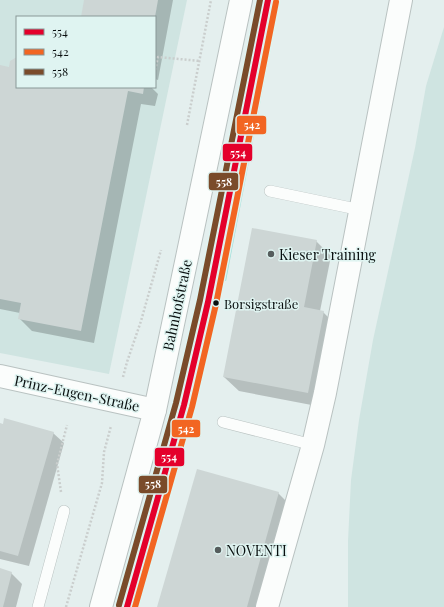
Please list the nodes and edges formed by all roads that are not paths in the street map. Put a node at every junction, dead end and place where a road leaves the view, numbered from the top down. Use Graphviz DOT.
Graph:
graph roads {
  1 [pos="241,0"];
  2 [pos="268,0"];
  3 [pos="401,0"];
  4 [pos="270,191"];
  5 [pos="361,210"];
  6 [pos="0,376"];
  7 [pos="155,410"];
  8 [pos="223,422"];
  9 [pos="313,445"];
  10 [pos="64,511"];
  11 [pos="38,607"];
  12 [pos="101,607"];
  13 [pos="127,607"];
  14 [pos="267,607"];
  1 -- 7 [label="street, Bahnhofstraße"];
  2 -- 13 [label="lane"];
  3 -- 5 [label="street"];
  4 -- 5 [label="lane"];
  5 -- 9 [label="street"];
  6 -- 7 [label="street, Prinz-Eugen-Straße"];
  7 -- 12 [label="street, Bahnhofstraße"];
  8 -- 9 [label="lane"];
  9 -- 14 [label="street"];
  10 -- 11 [label="lane"];
}
